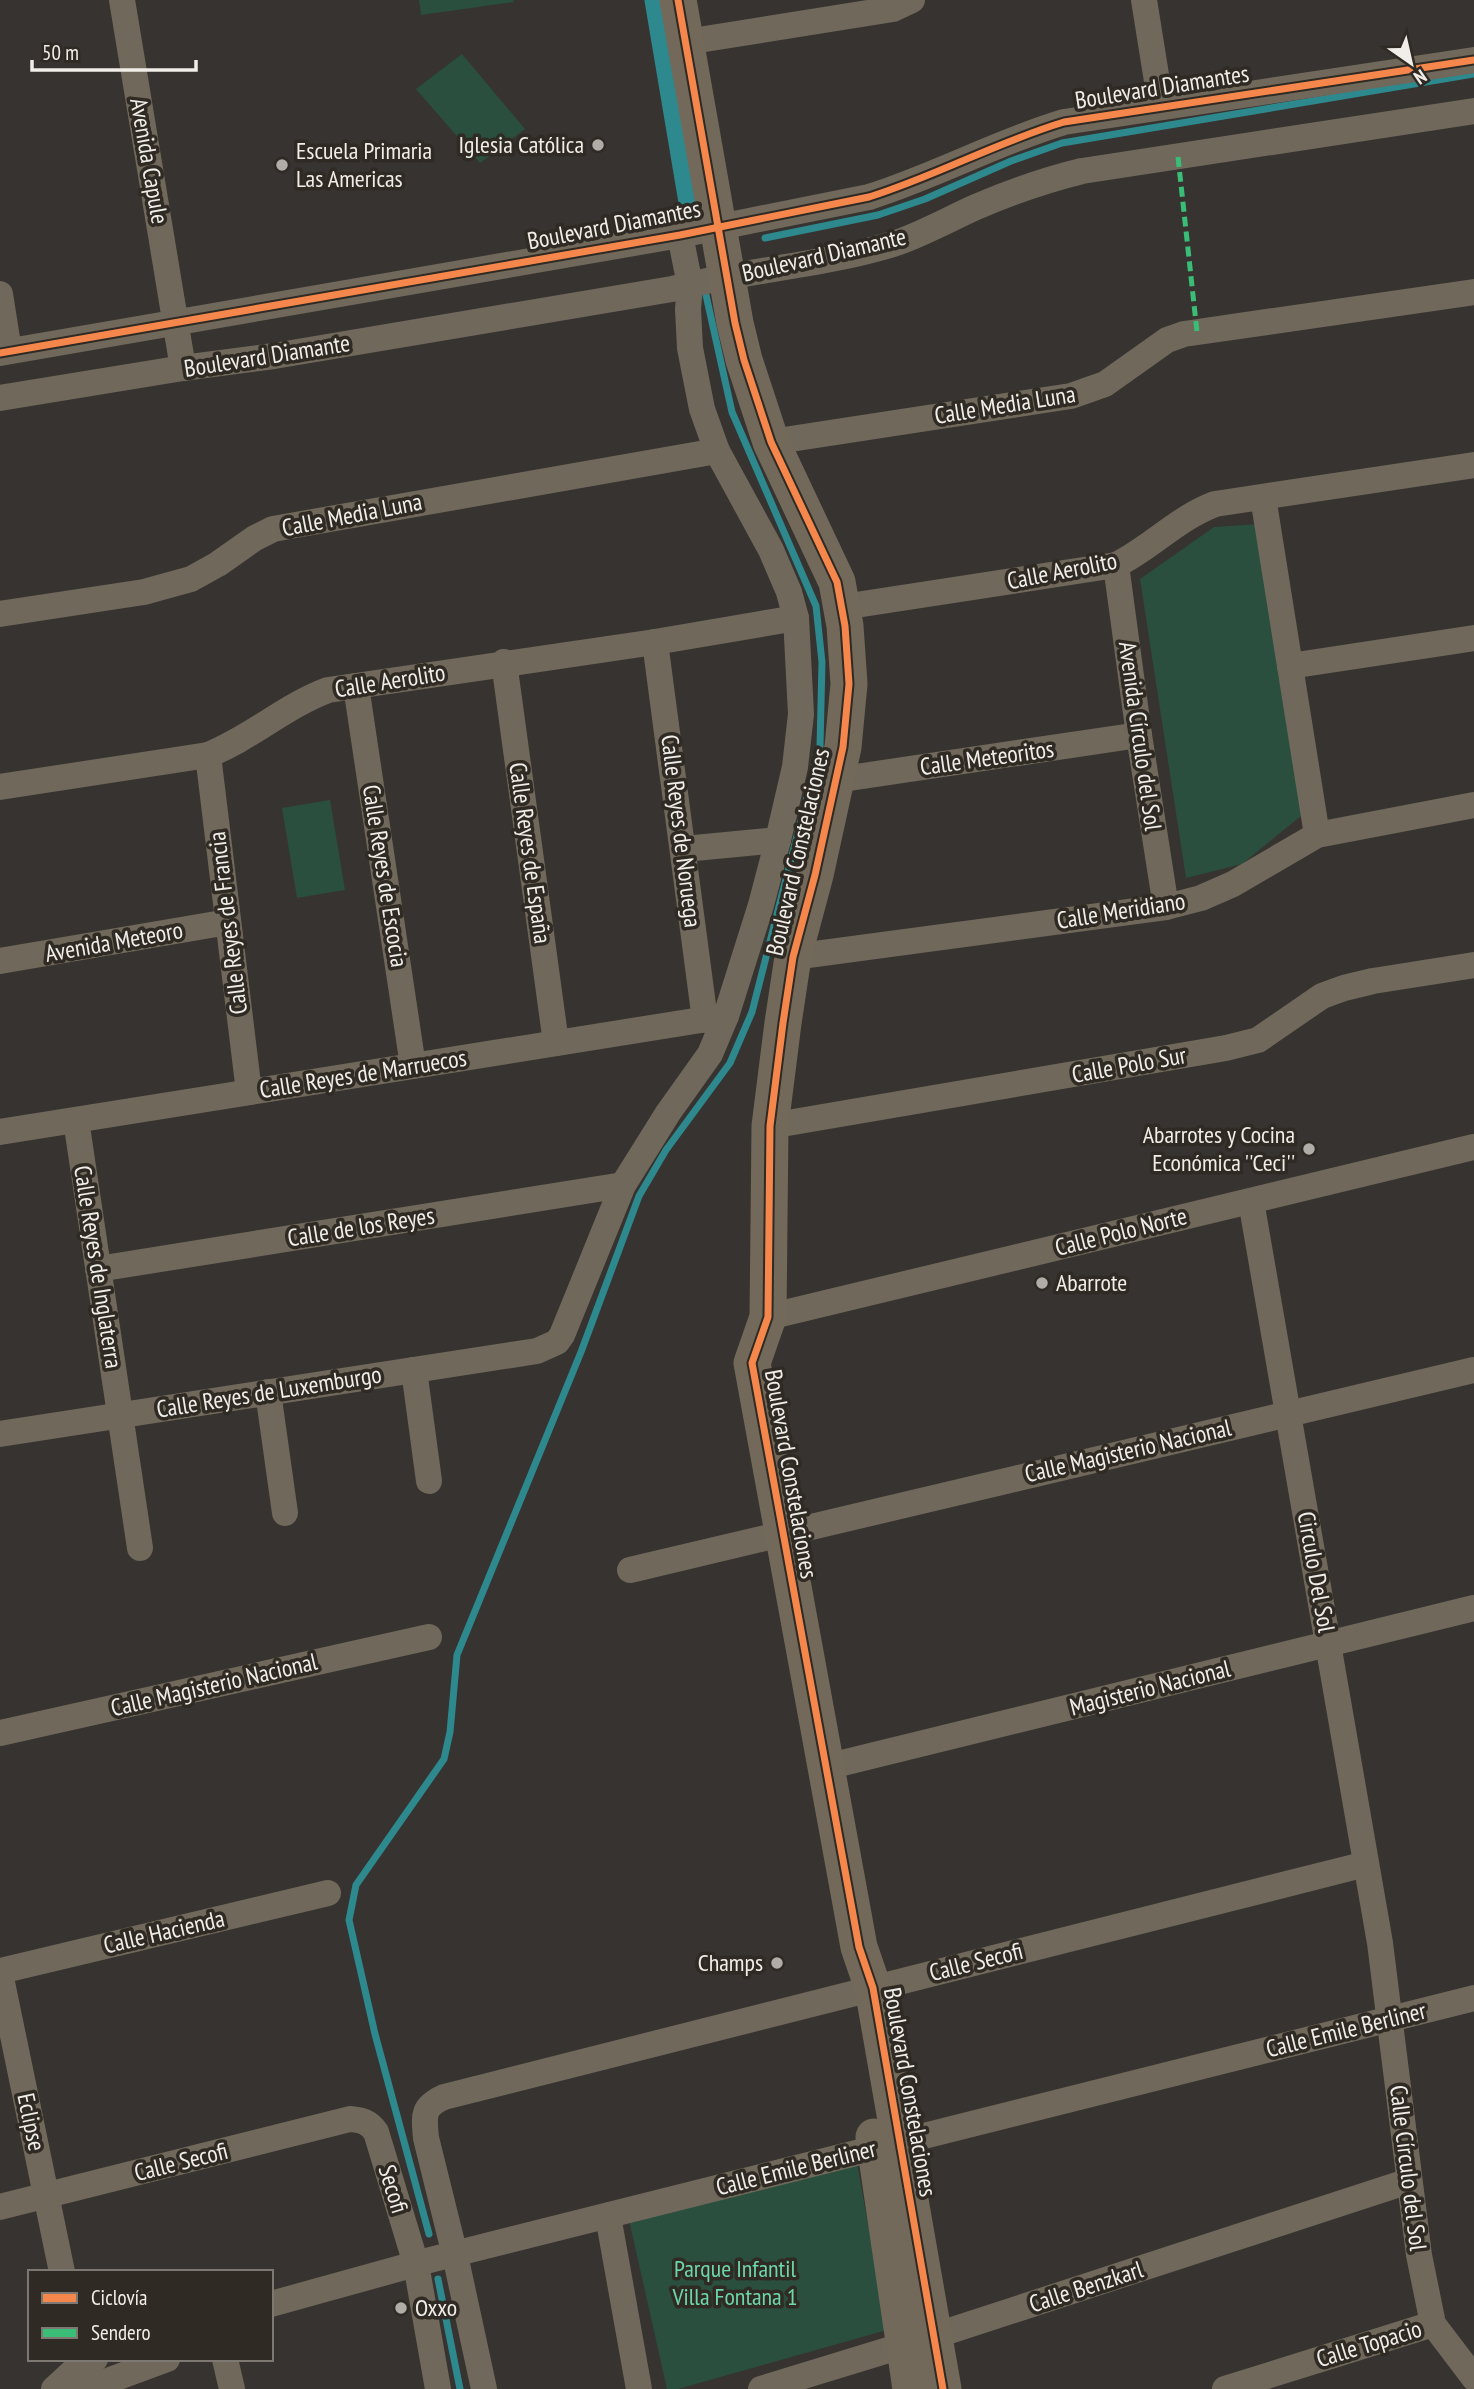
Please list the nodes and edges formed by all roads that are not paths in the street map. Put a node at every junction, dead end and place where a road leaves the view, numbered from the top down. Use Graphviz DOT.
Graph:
graph roads {
  1 [pos="122,0"];
  2 [pos="678,0"];
  3 [pos="912,0"];
  4 [pos="1144,0"];
  5 [pos="856,8"];
  6 [pos="686,42"];
  7 [pos="1474,61"];
  8 [pos="1161,106"];
  9 [pos="1474,111"];
  10 [pos="718,226"];
  11 [pos="680,235"];
  12 [pos="727,277"];
  13 [pos="690,285"];
  14 [pos="1474,292"];
  15 [pos="0,294"];
  16 [pos="176,323"];
  17 [pos="5,352"];
  18 [pos="183,368"];
  19 [pos="0,398"];
  20 [pos="771,442"];
  21 [pos="717,451"];
  22 [pos="1474,465"];
  23 [pos="1263,497"];
  24 [pos="1116,565"];
  25 [pos="843,607"];
  26 [pos="0,614"];
  27 [pos="796,618"];
  28 [pos="1474,638"];
  29 [pos="655,642"];
  30 [pos="505,662"];
  31 [pos="1290,666"];
  32 [pos="356,686"];
  33 [pos="1139,736"];
  34 [pos="208,755"];
  35 [pos="836,780"];
  36 [pos="0,787"];
  37 [pos="1474,805"];
  38 [pos="1317,835"];
  39 [pos="778,840"];
  40 [pos="684,849"];
  41 [pos="1166,907"];
  42 [pos="228,922"];
  43 [pos="793,957"];
  44 [pos="0,961"];
  45 [pos="1474,964"];
  46 [pos="716,1018"];
  47 [pos="556,1043"];
  48 [pos="413,1066"];
  49 [pos="249,1092"];
  50 [pos="76,1120"];
  51 [pos="769,1126"];
  52 [pos="0,1132"];
  53 [pos="1474,1147"];
  54 [pos="623,1185"];
  55 [pos="1251,1201"];
  56 [pos="98,1269"];
  57 [pos="768,1317"];
  58 [pos="537,1351"];
  59 [pos="414,1370"];
  60 [pos="1474,1370"];
  61 [pos="268,1392"];
  62 [pos="1288,1413"];
  63 [pos="120,1415"];
  64 [pos="0,1434"];
  65 [pos="429,1481"];
  66 [pos="285,1513"];
  67 [pos="781,1532"];
  68 [pos="140,1548"];
  69 [pos="630,1570"];
  70 [pos="1474,1608"];
  71 [pos="429,1637"];
  72 [pos="1328,1644"];
  73 [pos="0,1732"];
  74 [pos="826,1767"];
  75 [pos="1366,1864"];
  76 [pos="328,1893"];
  77 [pos="1380,1943"];
  78 [pos="0,1972"];
  79 [pos="863,1990"];
  80 [pos="1474,1998"];
  81 [pos="1390,2019"];
  82 [pos="426,2109"];
  83 [pos="363,2120"];
  84 [pos="888,2145"];
  85 [pos="1409,2181"];
  86 [pos="47,2196"];
  87 [pos="0,2207"];
  88 [pos="607,2216"];
  89 [pos="437,2259"];
  90 [pos="62,2270"];
  91 [pos="275,2304"];
  92 [pos="1433,2324"];
  93 [pos="919,2341"];
  94 [pos="154,2361"];
  95 [pos="225,2361"];
  96 [pos="85,2372"];
  97 [pos="1474,2378"];
  98 [pos="54,2389"];
  99 [pos="232,2389"];
  100 [pos="438,2389"];
  101 [pos="484,2389"];
  102 [pos="639,2389"];
  103 [pos="761,2389"];
  104 [pos="911,2389"];
  105 [pos="943,2389"];
  106 [pos="1225,2389"];
  1 -- 16 [label="street, Avenida Capule"];
  2 -- 6 [label="street, Boulevard Constelaciones"];
  3 -- 5 [label="street"];
  4 -- 8 [label="street"];
  5 -- 6 [label="street"];
  6 -- 10 [label="street, Boulevard Constelaciones"];
  7 -- 8 [label="street, Boulevard Diamantes"];
  8 -- 10 [label="street, Boulevard Diamantes"];
  9 -- 12 [label="street, Boulevard Diamante"];
  10 -- 11 [label="street, Boulevard Diamantes"];
  10 -- 12 [label="street, Boulevard Constelaciones"];
  11 -- 13 [label="street, Boulevard Constelaciones"];
  11 -- 16 [label="street, Boulevard Diamantes"];
  12 -- 13 [label="street, Boulevard Diamante"];
  12 -- 20 [label="street, Boulevard Constelaciones"];
  13 -- 18 [label="street, Boulevard Diamante"];
  13 -- 21 [label="street, Boulevard Constelaciones"];
  14 -- 20 [label="street, Calle Media Luna"];
  15 -- 17 [label="street"];
  16 -- 17 [label="street, Boulevard Diamantes"];
  16 -- 18 [label="street, Avenida Capule"];
  18 -- 19 [label="street, Boulevard Diamante"];
  20 -- 25 [label="street, Boulevard Constelaciones"];
  21 -- 26 [label="street, Calle Media Luna"];
  21 -- 27 [label="street, Boulevard Constelaciones"];
  22 -- 23 [label="street, Calle Aerolito"];
  23 -- 24 [label="street, Calle Aerolito"];
  23 -- 31 [label="street"];
  24 -- 25 [label="street, Calle Aerolito"];
  24 -- 33 [label="street, Avenida Círculo del Sol"];
  25 -- 35 [label="street, Boulevard Constelaciones"];
  27 -- 29 [label="street, Calle Aerolito"];
  27 -- 39 [label="street, Boulevard Constelaciones"];
  28 -- 31 [label="street"];
  29 -- 30 [label="street, Calle Aerolito"];
  29 -- 40 [label="street, Calle Reyes de Noruega"];
  30 -- 32 [label="street, Calle Aerolito"];
  30 -- 47 [label="street, Calle Reyes de España"];
  31 -- 38 [label="street"];
  32 -- 34 [label="street, Calle Aerolito"];
  32 -- 48 [label="street, Calle Reyes de Escocia"];
  33 -- 35 [label="street, Calle Meteoritos"];
  33 -- 41 [label="street, Avenida Círculo del Sol"];
  34 -- 36 [label="street, Calle Aerolito"];
  34 -- 42 [label="street, Calle Reyes de Francia"];
  35 -- 43 [label="street, Boulevard Constelaciones"];
  37 -- 38 [label="street, Calle Meridiano"];
  38 -- 41 [label="street, Calle Meridiano"];
  39 -- 40 [label="street"];
  39 -- 46 [label="street, Boulevard Constelaciones"];
  40 -- 46 [label="street, Calle Reyes de Noruega"];
  41 -- 43 [label="street, Calle Meridiano"];
  42 -- 44 [label="street, Avenida Meteoro"];
  42 -- 49 [label="street, Calle Reyes de Francia"];
  43 -- 51 [label="street, Boulevard Constelaciones"];
  45 -- 51 [label="street, Calle Polo Sur"];
  46 -- 47 [label="street, Calle Reyes de Marruecos"];
  46 -- 54 [label="street, Boulevard Constelaciones"];
  47 -- 48 [label="street, Calle Reyes de Marruecos"];
  48 -- 49 [label="street, Calle Reyes de Marruecos"];
  49 -- 50 [label="street, Calle Reyes de Marruecos"];
  50 -- 52 [label="street, Calle Reyes de Marruecos"];
  50 -- 56 [label="street, Calle Reyes de Inglaterra"];
  51 -- 57 [label="street, Boulevard Constelaciones"];
  53 -- 55 [label="street, Calle Polo Norte"];
  54 -- 56 [label="street, Calle de los Reyes"];
  54 -- 58 [label="street, Boulevard Constelaciones"];
  55 -- 57 [label="street, Calle Polo Norte"];
  55 -- 62 [label="street, Circulo Del Sol"];
  56 -- 63 [label="street, Calle Reyes de Inglaterra"];
  57 -- 67 [label="street, Boulevard Constelaciones"];
  58 -- 59 [label="street, Calle Reyes de Luxemburgo"];
  59 -- 61 [label="street, Calle Reyes de Luxemburgo"];
  59 -- 65 [label="street"];
  60 -- 62 [label="street, Calle Magisterio Nacional"];
  61 -- 63 [label="street, Calle Reyes de Luxemburgo"];
  61 -- 66 [label="street"];
  62 -- 67 [label="street, Calle Magisterio Nacional"];
  62 -- 72 [label="street, Circulo Del Sol"];
  63 -- 64 [label="street, Calle Reyes de Luxemburgo"];
  63 -- 68 [label="street, Calle Reyes de Inglaterra"];
  67 -- 69 [label="street, Calle Magisterio Nacional"];
  67 -- 74 [label="street, Boulevard Constelaciones"];
  70 -- 72 [label="street, Magisterio Nacional"];
  71 -- 73 [label="street, Calle Magisterio Nacional"];
  72 -- 74 [label="street, Magisterio Nacional"];
  72 -- 75 [label="street, Circulo Del Sol"];
  74 -- 79 [label="street, Boulevard Constelaciones"];
  75 -- 77 [label="street, Circulo Del Sol"];
  75 -- 79 [label="street, Calle Secofi"];
  76 -- 78 [label="street, Calle Hacienda"];
  77 -- 81 [label="street, Calle Círculo del Sol"];
  78 -- 86 [label="street, Eclipse"];
  79 -- 82 [label="street, Calle Secofi"];
  79 -- 84 [label="street, Boulevard Constelaciones"];
  80 -- 81 [label="street, Calle Emile Berliner"];
  81 -- 84 [label="street, Calle Emile Berliner"];
  81 -- 85 [label="street, Calle Círculo del Sol"];
  82 -- 89 [label="street, Secofi"];
  83 -- 86 [label="street, Calle Secofi"];
  83 -- 89 [label="street, Secofi"];
  84 -- 88 [label="street, Calle Emile Berliner"];
  84 -- 93 [label="street, Boulevard Constelaciones"];
  85 -- 92 [label="street, Calle Círculo del Sol"];
  85 -- 93 [label="street, Calle Benzkarl"];
  86 -- 87 [label="street, Calle Secofi"];
  86 -- 90 [label="street, Eclipse"];
  88 -- 89 [label="street, Calle Emile Berliner"];
  88 -- 102 [label="street"];
  89 -- 91 [label="street, Calle Emile Berliner"];
  89 -- 100 [label="street"];
  89 -- 101 [label="street"];
  92 -- 97 [label="street, Calle Círculo del Sol"];
  92 -- 106 [label="street, Calle Topacio"];
  93 -- 103 [label="street, Calle Benzkarl"];
  93 -- 104 [label="street, Boulevard Constelaciones"];
  93 -- 105 [label="street, Boulevard Constelaciones"];
  94 -- 96 [label="street"];
  95 -- 99 [label="street"];
  96 -- 98 [label="street"];
}
